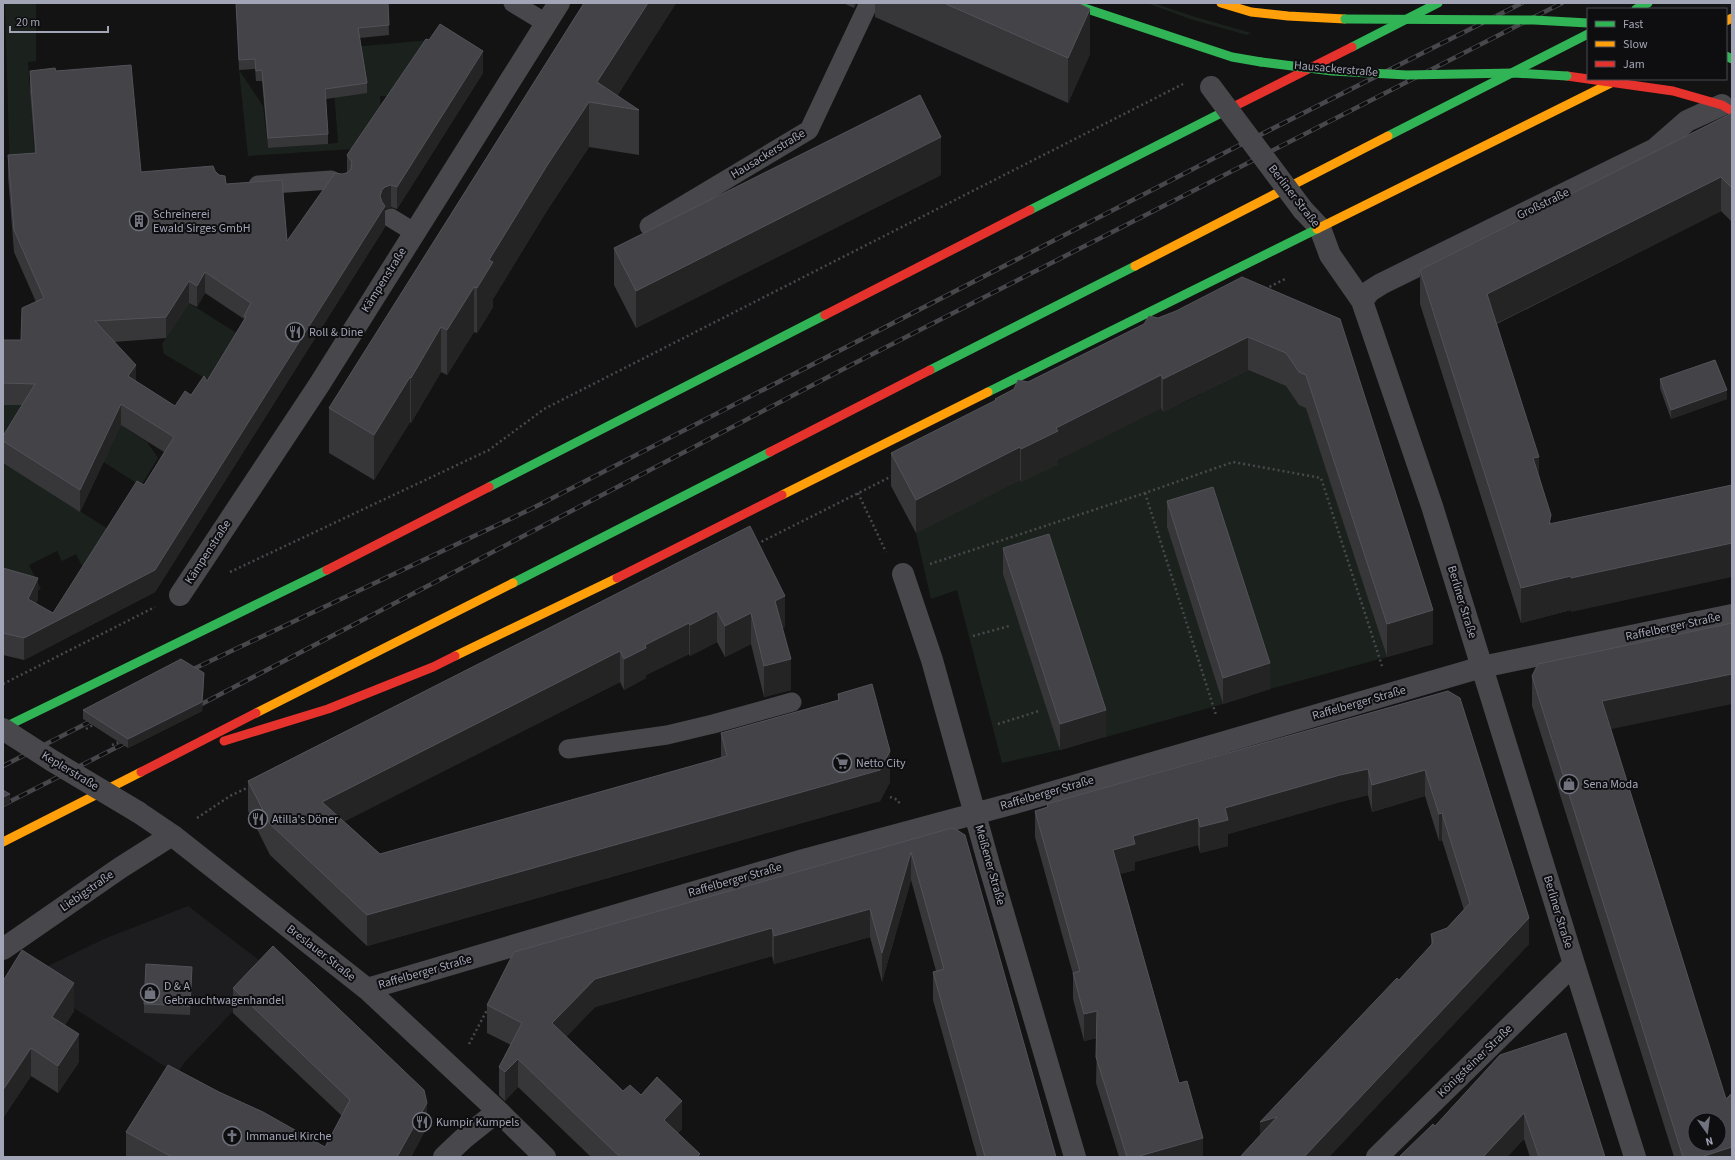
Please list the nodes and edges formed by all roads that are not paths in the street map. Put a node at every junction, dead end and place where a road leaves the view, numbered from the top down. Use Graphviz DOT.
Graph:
graph roads {
  1 [pos="513,3"];
  2 [pos="559,3"];
  3 [pos="869,3"];
  4 [pos="1069,3"];
  5 [pos="1221,3"];
  6 [pos="1269,3"];
  7 [pos="1438,3"];
  8 [pos="1648,3"];
  9 [pos="1638,8"];
  10 [pos="1251,12"];
  11 [pos="546,23"];
  12 [pos="1587,23"];
  13 [pos="1587,35"];
  14 [pos="1587,78"];
  15 [pos="1615,81"];
  16 [pos="1210,87"];
  17 [pos="1727,108"];
  18 [pos="341,185"];
  19 [pos="239,186"];
  20 [pos="391,218"];
  21 [pos="649,226"];
  22 [pos="1320,228"];
  23 [pos="414,232"];
  24 [pos="1362,301"];
  25 [pos="903,574"];
  26 [pos="180,596"];
  27 [pos="1732,615"];
  28 [pos="1482,667"];
  29 [pos="792,702"];
  30 [pos="3,728"];
  31 [pos="568,749"];
  32 [pos="164,760"];
  33 [pos="138,812"];
  34 [pos="975,814"];
  35 [pos="172,835"];
  36 [pos="3,842"];
  37 [pos="3,949"];
  38 [pos="1574,964"];
  39 [pos="367,989"];
  40 [pos="498,1111"];
  41 [pos="444,1157"];
  42 [pos="544,1157"];
  43 [pos="1075,1157"];
  44 [pos="1377,1157"];
  45 [pos="1635,1157"];
  1 -- 11 [label="lane"];
  2 -- 11 [label="street, Kämpenstraße"];
  3 -- 21 [label="lane, Hausackerstraße"];
  4 -- 14 [label="main road, Hausackerstraße, bridge"];
  5 -- 10 [label="main road"];
  6 -- 10 [label="main road"];
  7 -- 30 [label="main road"];
  8 -- 9 [label="main road"];
  10 -- 12 [label="main road, bridge"];
  11 -- 23 [label="street, Kämpenstraße"];
  13 -- 32 [label="main road"];
  15 -- 17 [label="main road, Hausackerstraße"];
  15 -- 22 [label="main road"];
  16 -- 22 [label="street, Berliner Straße, bridge"];
  17 -- 24 [label="street, Großstraße"];
  18 -- 19 [label="lane"];
  20 -- 23 [label="lane"];
  22 -- 24 [label="street, Berliner Straße"];
  22 -- 32 [label="main road"];
  23 -- 26 [label="street, Kämpenstraße"];
  24 -- 28 [label="street, Berliner Straße"];
  25 -- 34 [label="street, Meißener Straße"];
  27 -- 28 [label="street, Raffelberger Straße"];
  28 -- 34 [label="street, Raffelberger Straße"];
  28 -- 38 [label="street, Berliner Straße"];
  29 -- 31 [label="lane"];
  30 -- 33 [label="street, Keplerstraße, bridge"];
  32 -- 36 [label="main road"];
  33 -- 35 [label="street, Breslauer Straße"];
  34 -- 39 [label="street, Raffelberger Straße"];
  34 -- 43 [label="street, Meißener Straße"];
  35 -- 37 [label="street, Liebigstraße"];
  35 -- 39 [label="street, Breslauer Straße"];
  38 -- 44 [label="street, Königsteiner Straße"];
  38 -- 45 [label="street, Berliner Straße"];
  39 -- 40 [label="street, Breslauer Straße"];
  40 -- 41 [label="street"];
  40 -- 42 [label="street, Breslauer Straße"];
}
